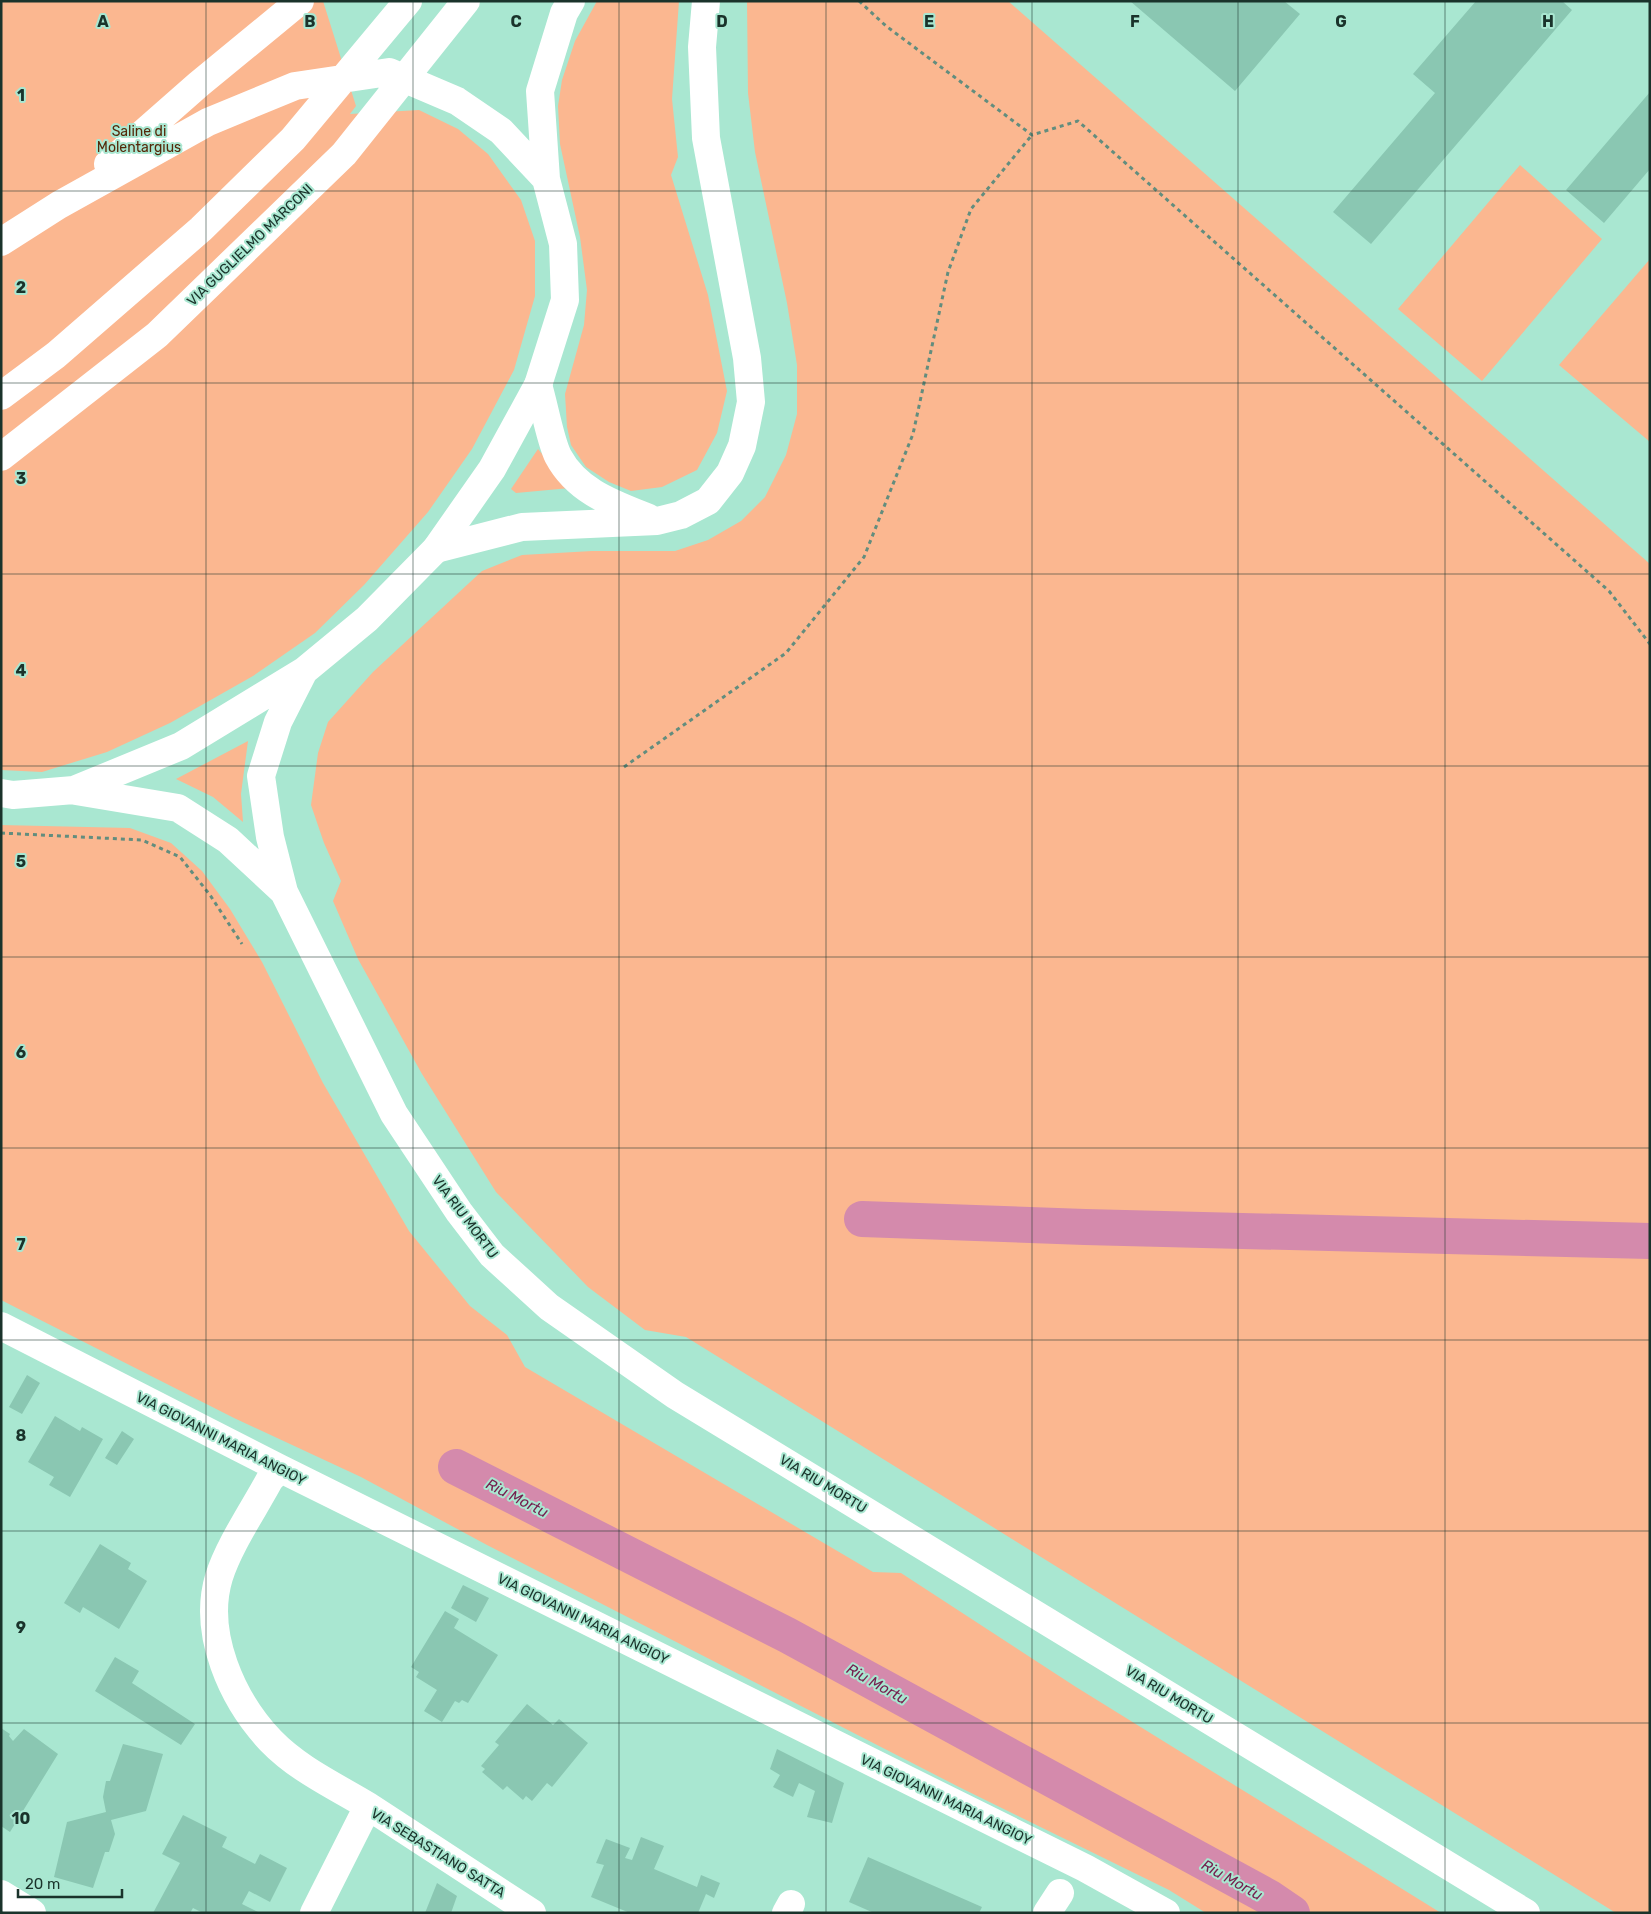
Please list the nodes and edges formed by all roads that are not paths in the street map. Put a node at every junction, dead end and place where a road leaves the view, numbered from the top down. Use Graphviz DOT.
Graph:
graph roads {
  1 [pos="300,1"];
  2 [pos="408,1"];
  3 [pos="466,1"];
  4 [pos="571,1"];
  5 [pos="706,1"];
  6 [pos="546,179"];
  7 [pos="59,205"];
  8 [pos="1,242"];
  9 [pos="1,264"];
  10 [pos="538,385"];
  11 [pos="1,396"];
  12 [pos="1,457"];
  13 [pos="658,521"];
  14 [pos="436,549"];
  15 [pos="304,671"];
  16 [pos="74,790"];
  17 [pos="1,793"];
  18 [pos="284,892"];
  19 [pos="1,1326"];
  20 [pos="280,1469"];
  21 [pos="368,1806"];
  22 [pos="1,1894"];
  23 [pos="32,1913"];
  24 [pos="314,1913"];
  25 [pos="532,1913"];
  26 [pos="1166,1913"];
  27 [pos="1526,1913"];
  1 -- 7 [label="main road"];
  2 -- 11 [label="main road"];
  3 -- 12 [label="main road, VIA GUGLIELMO MARCONI"];
  4 -- 6 [label="main road"];
  5 -- 13 [label="main road"];
  6 -- 7 [label="main road"];
  6 -- 10 [label="main road"];
  7 -- 8 [label="main road"];
  7 -- 9 [label="main road"];
  10 -- 13 [label="main road"];
  10 -- 14 [label="main road"];
  13 -- 14 [label="main road"];
  14 -- 15 [label="main road"];
  15 -- 16 [label="main road"];
  15 -- 18 [label="main road, VIA RIU MORTU"];
  16 -- 17 [label="main road"];
  16 -- 18 [label="main road, VIA RIU MORTU"];
  18 -- 27 [label="main road, VIA RIU MORTU"];
  19 -- 20 [label="main road, VIA GIOVANNI MARIA ANGIOY"];
  20 -- 21 [label="main road"];
  20 -- 26 [label="main road, VIA GIOVANNI MARIA ANGIOY"];
  21 -- 24 [label="main road, VIA SEBASTIANO SATTA"];
  21 -- 25 [label="main road, VIA SEBASTIANO SATTA"];
  22 -- 23 [label="main road"];
}
